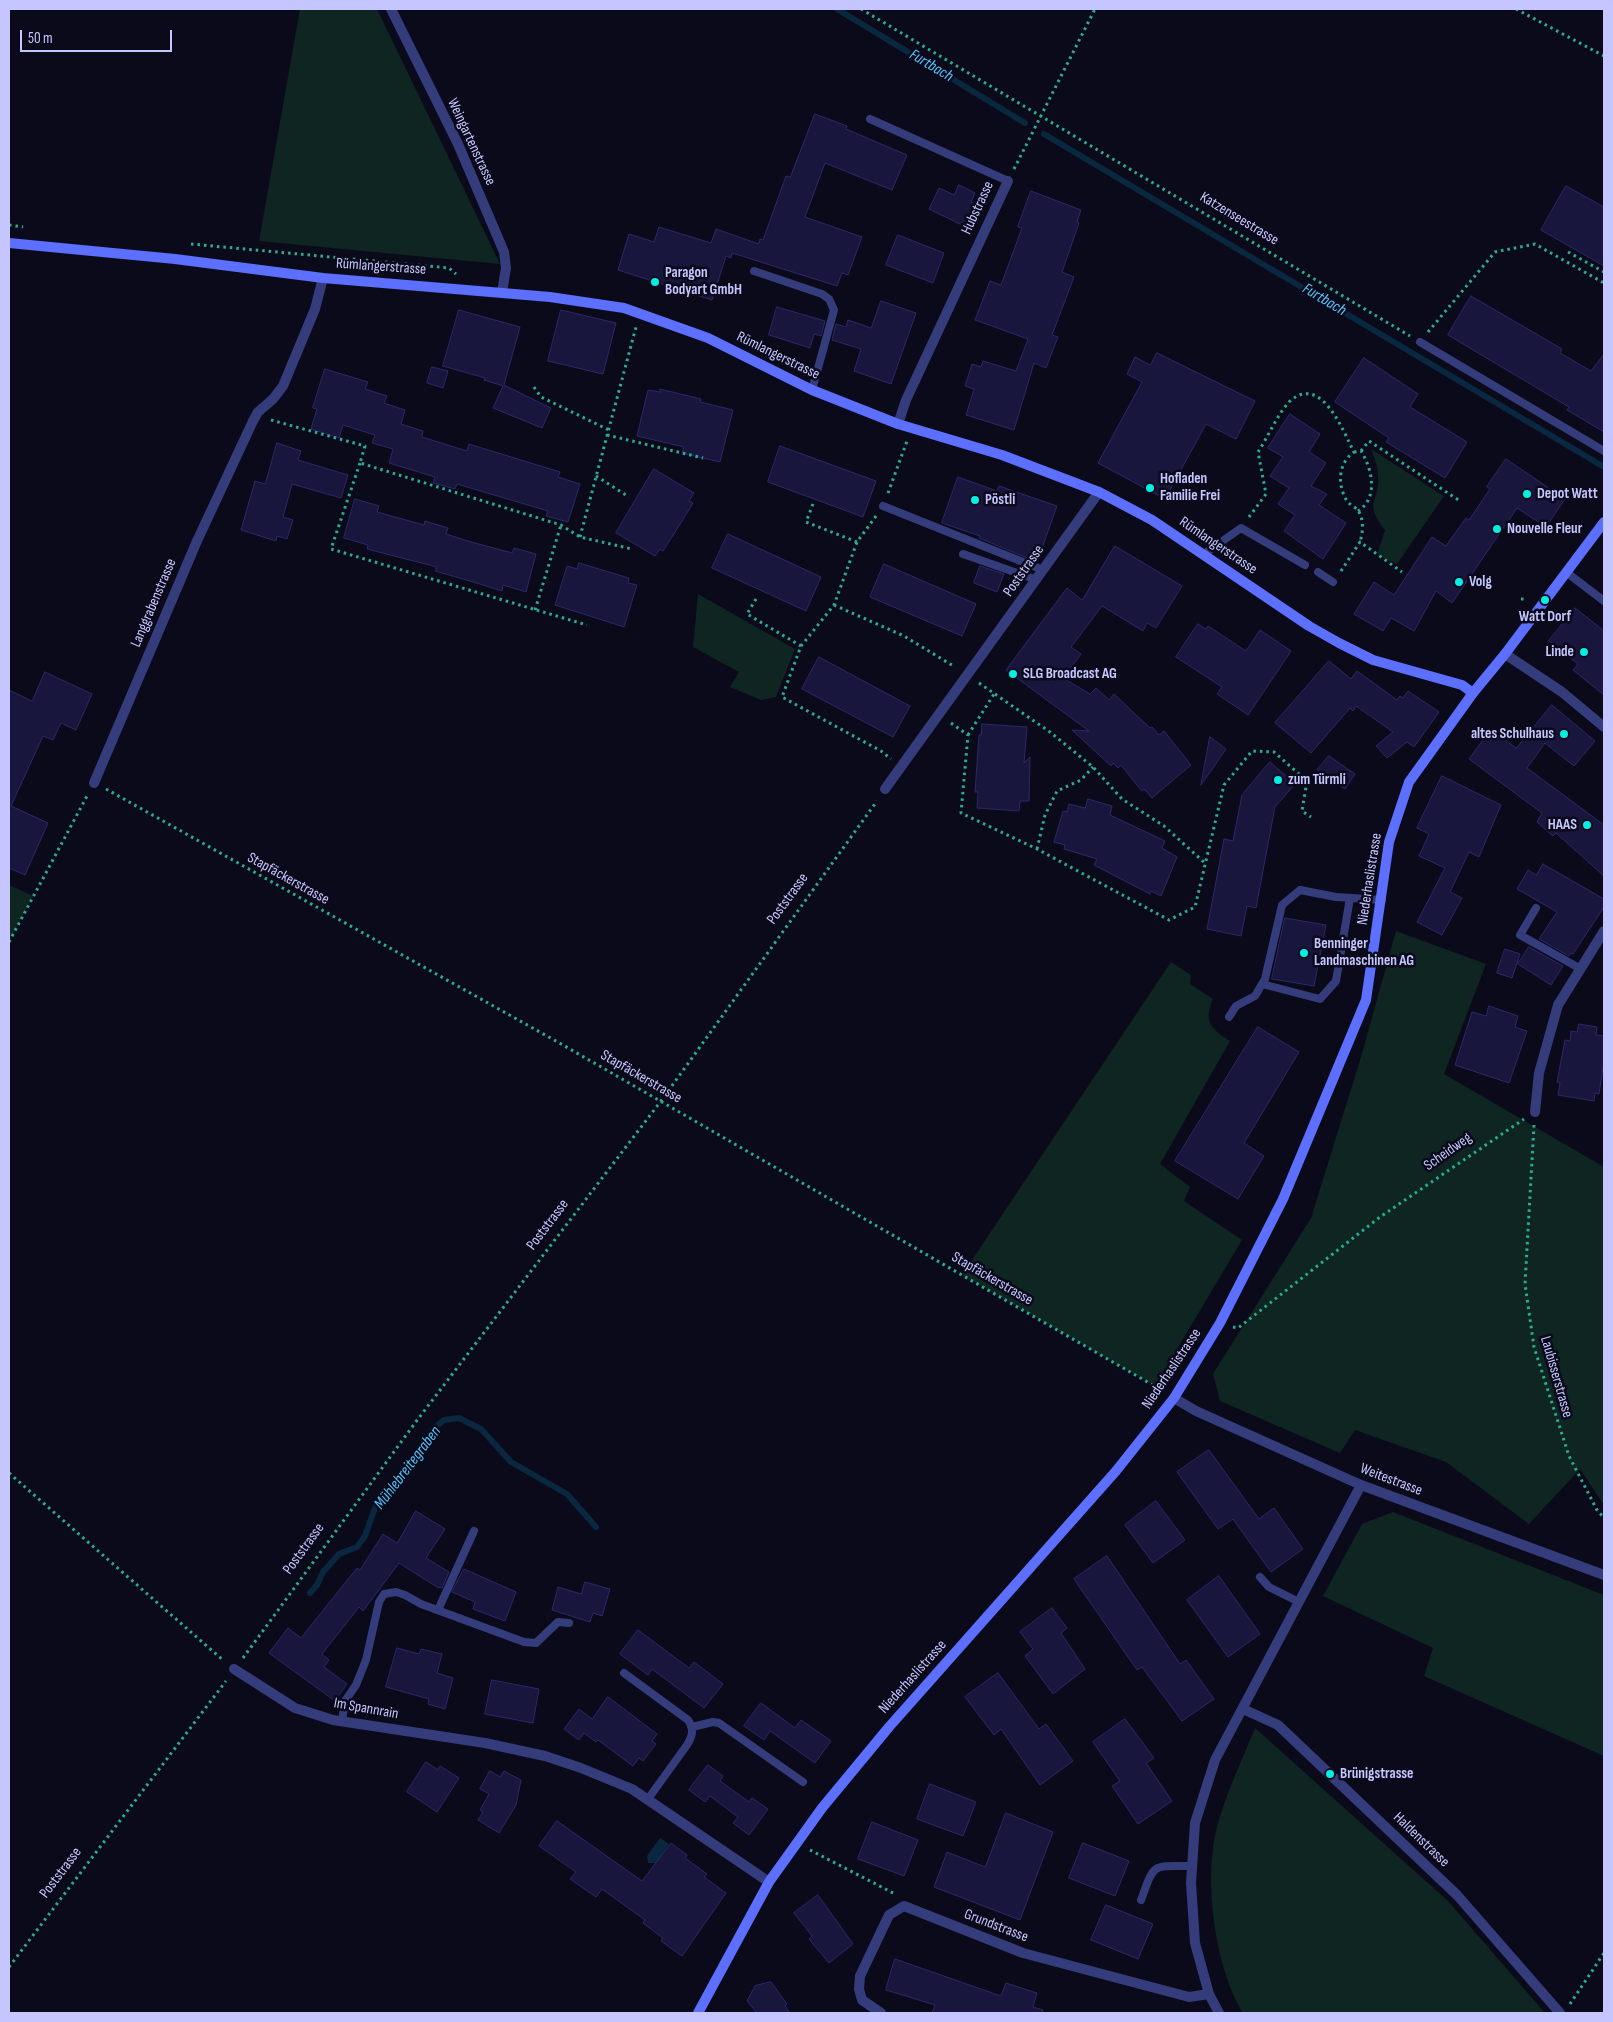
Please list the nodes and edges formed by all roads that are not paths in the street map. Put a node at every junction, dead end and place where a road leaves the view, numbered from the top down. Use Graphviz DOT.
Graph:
graph roads {
  1 [pos="391,9"];
  2 [pos="870,119"];
  3 [pos="1008,181"];
  4 [pos="9,243"];
  5 [pos="754,271"];
  6 [pos="323,278"];
  7 [pos="502,292"];
  8 [pos="1420,342"];
  9 [pos="812,390"];
  10 [pos="898,424"];
  11 [pos="1604,451"];
  12 [pos="1099,492"];
  13 [pos="883,506"];
  14 [pos="1604,522"];
  15 [pos="964,554"];
  16 [pos="1204,554"];
  17 [pos="1305,564"];
  18 [pos="1043,570"];
  19 [pos="1318,572"];
  20 [pos="1566,572"];
  21 [pos="1037,580"];
  22 [pos="1333,582"];
  23 [pos="1604,601"];
  24 [pos="1505,654"];
  25 [pos="1473,693"];
  26 [pos="1604,727"];
  27 [pos="94,782"];
  28 [pos="886,789"];
  29 [pos="1350,898"];
  30 [pos="1382,900"];
  31 [pos="1536,908"];
  32 [pos="1604,931"];
  33 [pos="1581,969"];
  34 [pos="1262,984"];
  35 [pos="1229,1017"];
  36 [pos="1535,1112"];
  37 [pos="1174,1398"];
  38 [pos="1361,1485"];
  39 [pos="474,1531"];
  40 [pos="1604,1574"];
  41 [pos="1260,1577"];
  42 [pos="1298,1602"];
  43 [pos="438,1610"];
  44 [pos="569,1623"];
  45 [pos="234,1670"];
  46 [pos="624,1673"];
  47 [pos="1243,1709"];
  48 [pos="342,1721"];
  49 [pos="692,1727"];
  50 [pos="803,1782"];
  51 [pos="648,1799"];
  52 [pos="1192,1866"];
  53 [pos="769,1882"];
  54 [pos="1141,1900"];
  55 [pos="1209,1994"];
  56 [pos="1564,2011"];
  57 [pos="698,2013"];
  58 [pos="880,2013"];
  59 [pos="1219,2013"];
  1 -- 7 [label="street, Weingartenstrasse"];
  2 -- 3 [label="lane"];
  3 -- 10 [label="street, Hubstrasse"];
  4 -- 6 [label="street, Rümlangerstrasse"];
  5 -- 9 [label="lane"];
  6 -- 7 [label="street, Rümlangerstrasse"];
  6 -- 27 [label="street, Langgrabenstrasse"];
  7 -- 9 [label="street, Rümlangerstrasse"];
  8 -- 11 [label="lane"];
  9 -- 10 [label="street, Rümlangerstrasse"];
  10 -- 12 [label="street, Rümlangerstrasse"];
  12 -- 16 [label="street, Rümlangerstrasse"];
  12 -- 18 [label="street, Poststrasse"];
  13 -- 18 [label="lane"];
  14 -- 20 [label="street, Niederhaslistrasse"];
  15 -- 21 [label="lane"];
  16 -- 17 [label="lane"];
  16 -- 25 [label="street, Rümlangerstrasse"];
  18 -- 21 [label="street, Poststrasse"];
  19 -- 22 [label="lane"];
  20 -- 23 [label="lane"];
  20 -- 24 [label="street, Niederhaslistrasse"];
  21 -- 28 [label="street, Poststrasse"];
  24 -- 25 [label="street, Niederhaslistrasse"];
  24 -- 26 [label="street"];
  25 -- 30 [label="street, Niederhaslistrasse"];
  29 -- 30 [label="lane"];
  29 -- 34 [label="lane"];
  29 -- 34 [label="lane"];
  30 -- 37 [label="street, Niederhaslistrasse"];
  31 -- 33 [label="lane"];
  32 -- 33 [label="street"];
  33 -- 36 [label="street"];
  34 -- 35 [label="lane"];
  37 -- 38 [label="street, Weitestrasse"];
  37 -- 53 [label="street, Niederhaslistrasse"];
  38 -- 40 [label="street, Weitestrasse"];
  38 -- 42 [label="street"];
  39 -- 43 [label="lane"];
  41 -- 42 [label="lane"];
  42 -- 47 [label="street"];
  43 -- 44 [label="lane"];
  43 -- 48 [label="lane"];
  45 -- 48 [label="street, Im Spannrain"];
  46 -- 49 [label="lane"];
  47 -- 52 [label="street"];
  47 -- 56 [label="street, Haldenstrasse"];
  48 -- 51 [label="street, Im Spannrain"];
  49 -- 50 [label="lane"];
  49 -- 51 [label="lane"];
  51 -- 53 [label="street, Im Spannrain"];
  52 -- 54 [label="lane"];
  52 -- 55 [label="street"];
  53 -- 57 [label="street, Niederhaslistrasse"];
  55 -- 58 [label="street, Grundstrasse"];
  55 -- 59 [label="street"];
}
